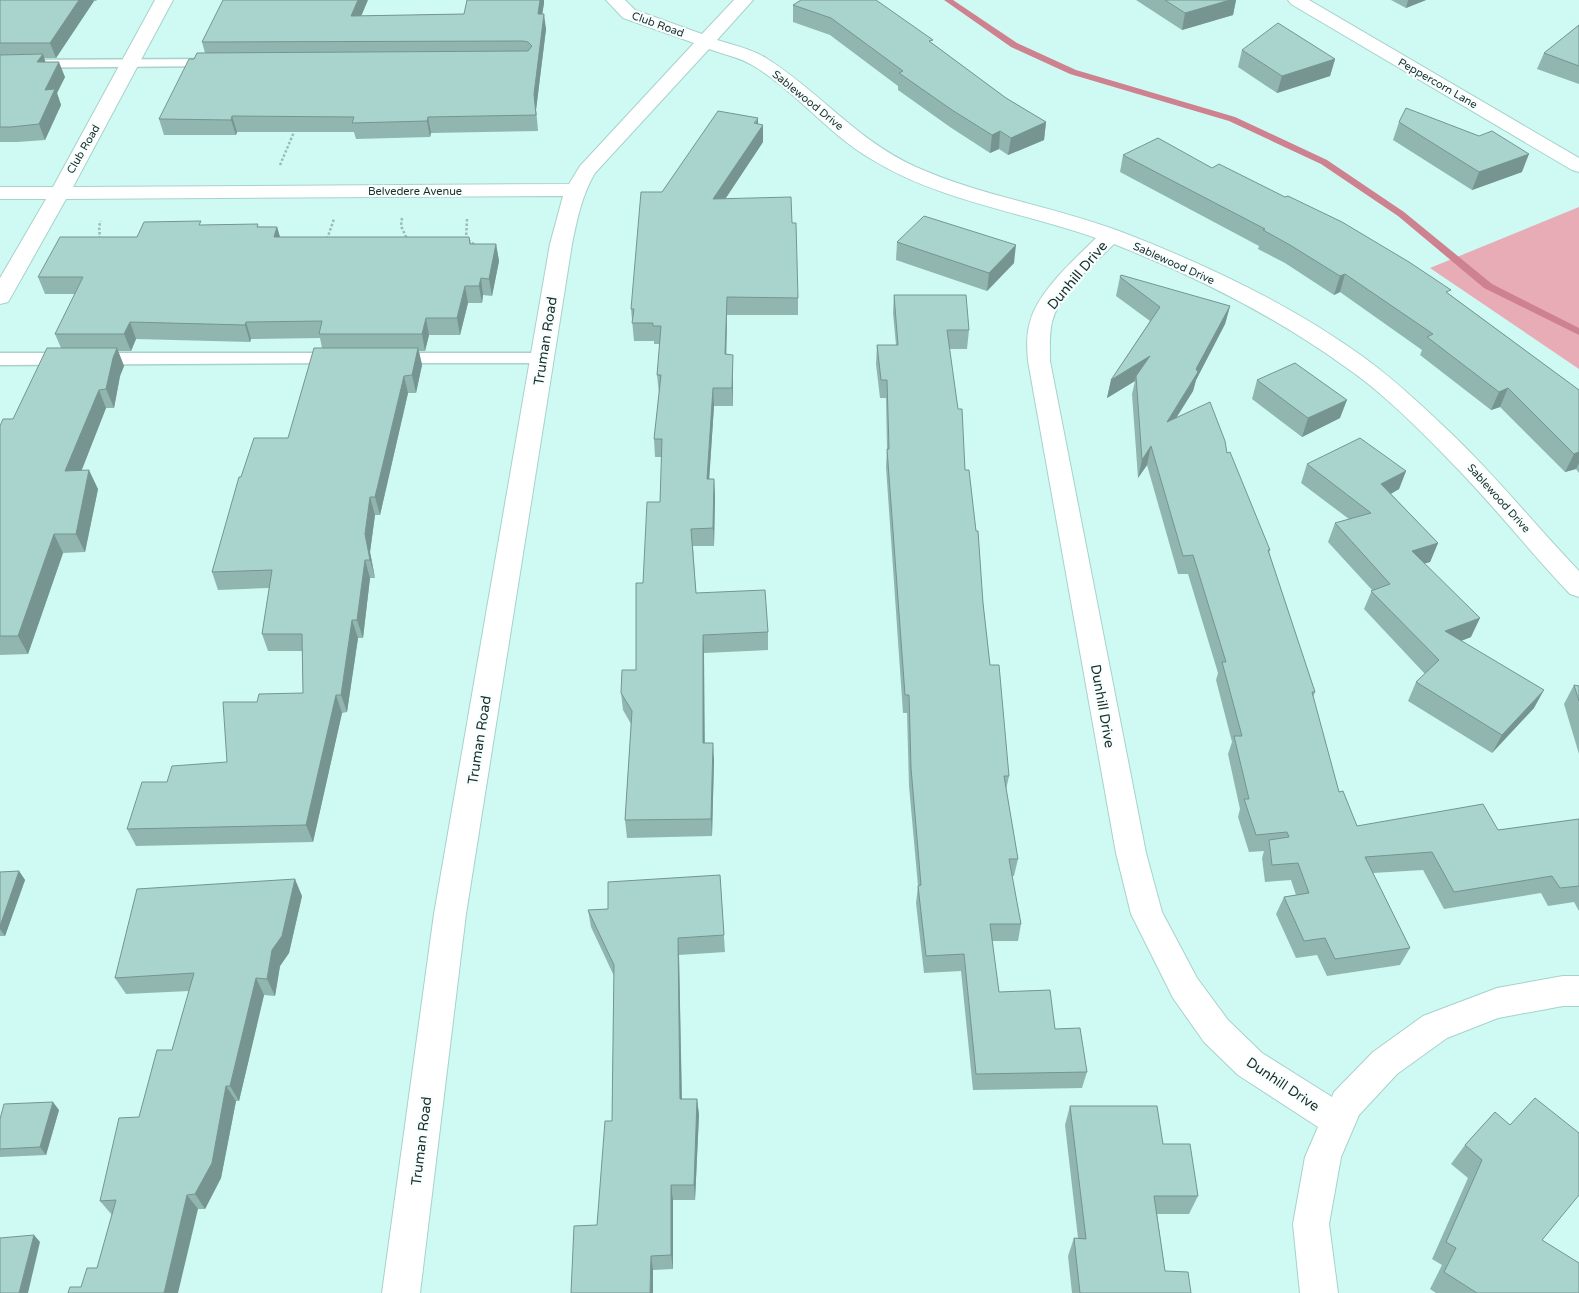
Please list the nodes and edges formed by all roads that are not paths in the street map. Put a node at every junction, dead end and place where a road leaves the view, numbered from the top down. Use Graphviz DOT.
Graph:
graph roads {
  1 [pos="164,0"];
  2 [pos="615,0"];
  3 [pos="744,0"];
  4 [pos="1297,0"];
  5 [pos="706,41"];
  6 [pos="131,63"];
  7 [pos="231,63"];
  8 [pos="0,64"];
  9 [pos="1579,166"];
  10 [pos="574,190"];
  11 [pos="0,193"];
  12 [pos="58,193"];
  13 [pos="1111,235"];
  14 [pos="0,297"];
  15 [pos="357,358"];
  16 [pos="376,358"];
  17 [pos="542,358"];
  18 [pos="0,359"];
  19 [pos="1579,587"];
  20 [pos="1579,992"];
  21 [pos="1339,1120"];
  22 [pos="402,1293"];
  23 [pos="1319,1293"];
  1 -- 6 [label="street, Club Road"];
  2 -- 5 [label="street, Club Road"];
  3 -- 5 [label="street"];
  4 -- 9 [label="street, Peppercorn Lane"];
  5 -- 10 [label="street"];
  5 -- 13 [label="street, Sablewood Drive"];
  6 -- 7 [label="lane"];
  6 -- 8 [label="lane"];
  6 -- 12 [label="street, Club Road"];
  10 -- 12 [label="street, Belvedere Avenue"];
  10 -- 17 [label="street, Truman Road"];
  11 -- 12 [label="street, Belvedere Avenue"];
  12 -- 14 [label="street, Club Road"];
  13 -- 19 [label="street, Sablewood Drive"];
  13 -- 21 [label="street, Dunhill Drive"];
  15 -- 18 [label="lane"];
  16 -- 17 [label="lane"];
  17 -- 22 [label="street, Truman Road"];
  20 -- 21 [label="street"];
  21 -- 23 [label="street"];
}
